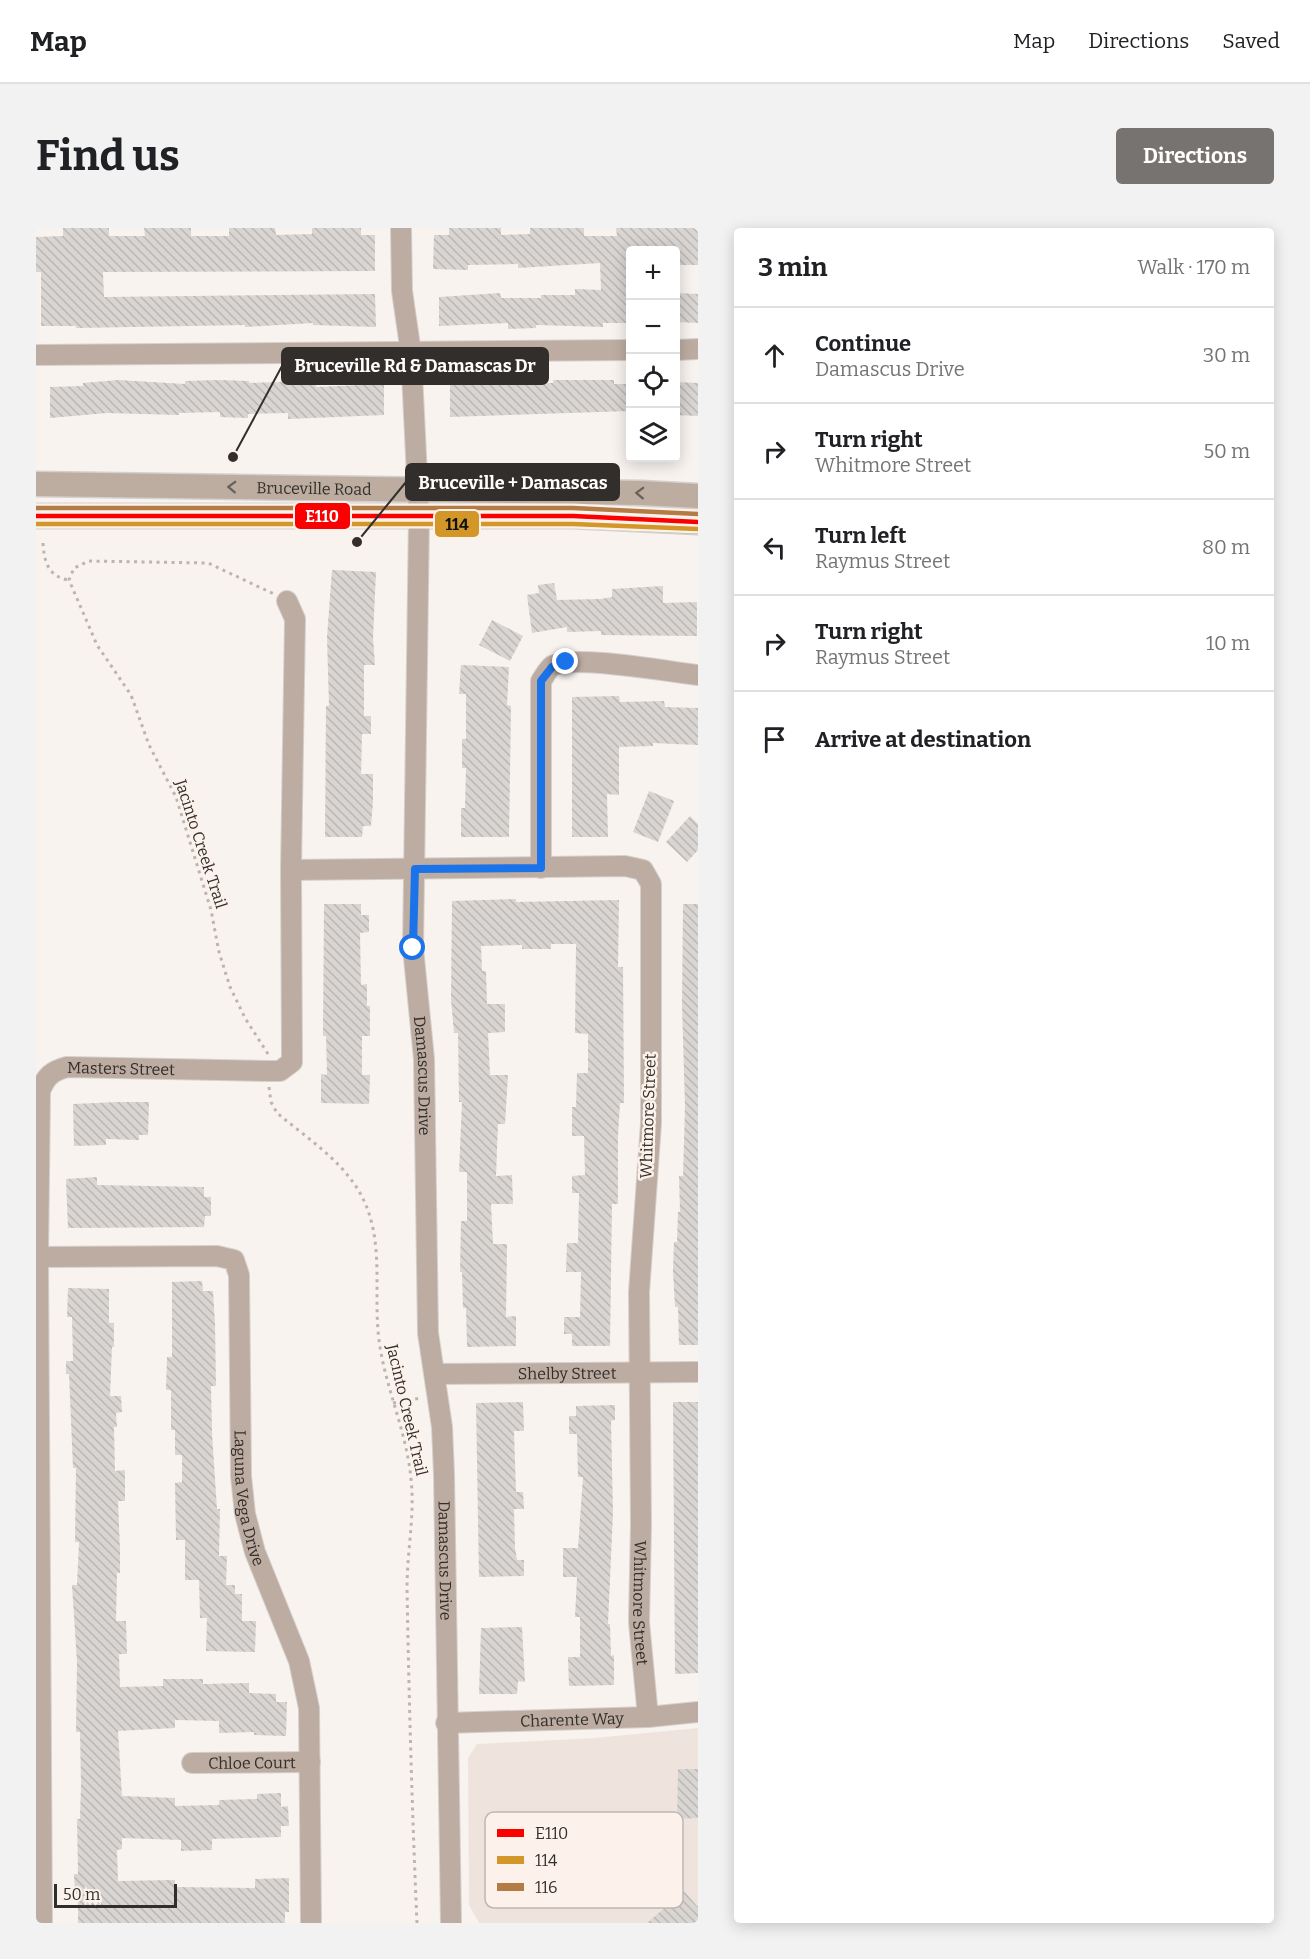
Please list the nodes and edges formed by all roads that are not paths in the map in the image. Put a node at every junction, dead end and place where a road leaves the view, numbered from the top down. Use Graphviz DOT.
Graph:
graph roads {
  1 [pos="401,228"];
  2 [pos="626,350"];
  3 [pos="680,350"];
  4 [pos="698,350"];
  5 [pos="411,353"];
  6 [pos="36,355"];
  7 [pos="36,484"];
  8 [pos="416,490"];
  9 [pos="698,496"];
  10 [pos="36,516"];
  11 [pos="419,518"];
  12 [pos="698,522"];
  13 [pos="287,601"];
  14 [pos="698,675"];
  15 [pos="541,868"];
  16 [pos="415,869"];
  17 [pos="291,870"];
  18 [pos="38,1257"];
  19 [pos="640,1372"];
  20 [pos="698,1372"];
  21 [pos="435,1374"];
  22 [pos="38,1488"];
  23 [pos="698,1712"];
  24 [pos="648,1717"];
  25 [pos="446,1723"];
  26 [pos="310,1762"];
  27 [pos="192,1763"];
  28 [pos="42,1923"];
  29 [pos="311,1923"];
  30 [pos="451,1923"];
  1 -- 5 [label="street, Damascus Drive"];
  2 -- 5 [label="street"];
  3 -- 4 [label="street"];
  5 -- 6 [label="street"];
  5 -- 8 [label="street, Damascus Drive"];
  8 -- 7 [label="main road, Bruceville Road, one-way"];
  9 -- 8 [label="main road, Bruceville Road, one-way"];
  8 -- 11 [label="street, Damascus Drive"];
  10 -- 11 [label="main road, Bruceville Road"];
  11 -- 12 [label="main road, Bruceville Road"];
  11 -- 16 [label="street, Damascus Drive"];
  13 -- 17 [label="street, Masters Street"];
  14 -- 15 [label="street"];
  15 -- 16 [label="street, Whitmore Street"];
  15 -- 19 [label="street, Whitmore Street"];
  16 -- 17 [label="street, Whitmore Street"];
  16 -- 21 [label="street, Damascus Drive"];
  17 -- 18 [label="street, Masters Street"];
  18 -- 22 [label="street, Masters Street"];
  18 -- 26 [label="street, Laguna Vega Drive"];
  19 -- 20 [label="street, Shelby Street"];
  19 -- 21 [label="street, Shelby Street"];
  19 -- 24 [label="street, Whitmore Street"];
  21 -- 25 [label="street, Damascus Drive"];
  22 -- 28 [label="street, Masters Street"];
  23 -- 24 [label="street, Charente Way"];
  24 -- 25 [label="street, Charente Way"];
  25 -- 30 [label="street, Damascus Drive"];
  26 -- 27 [label="street, Chloe Court"];
  26 -- 29 [label="street, Laguna Vega Drive"];
}
